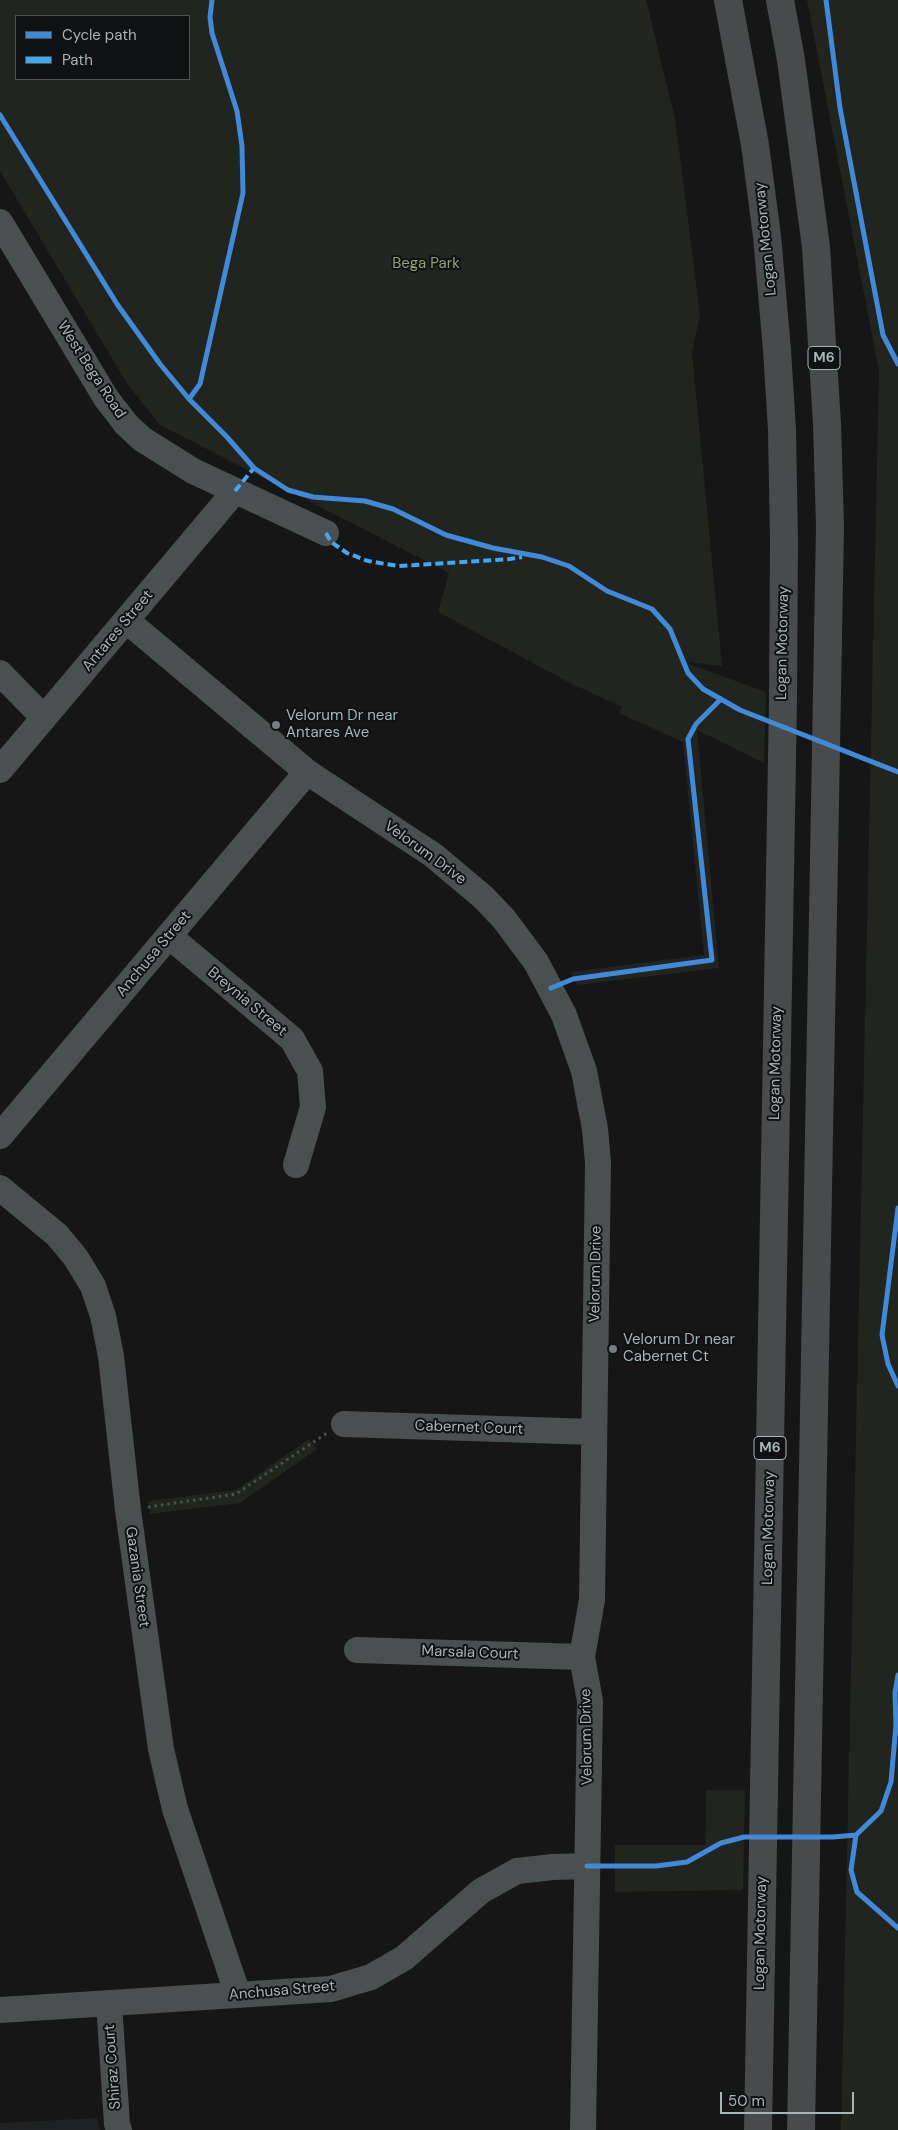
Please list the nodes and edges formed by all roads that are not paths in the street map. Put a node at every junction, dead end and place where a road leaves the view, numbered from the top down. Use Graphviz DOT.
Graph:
graph roads {
  1 [pos="728,0"];
  2 [pos="780,0"];
  3 [pos="0,222"];
  4 [pos="235,492"];
  5 [pos="326,533"];
  6 [pos="127,621"];
  7 [pos="0,673"];
  8 [pos="44,718"];
  9 [pos="0,770"];
  10 [pos="307,772"];
  11 [pos="169,936"];
  12 [pos="0,1136"];
  13 [pos="296,1165"];
  14 [pos="0,1188"];
  15 [pos="344,1424"];
  16 [pos="594,1432"];
  17 [pos="357,1650"];
  18 [pos="582,1657"];
  19 [pos="588,1866"];
  20 [pos="238,1995"];
  21 [pos="108,2003"];
  22 [pos="0,2010"];
  23 [pos="119,2130"];
  24 [pos="583,2130"];
  25 [pos="758,2130"];
  26 [pos="801,2130"];
  1 -- 25 [label="highway, Logan Motorway / M6"];
  2 -- 26 [label="highway, M6"];
  3 -- 4 [label="street, West Bega Road"];
  4 -- 5 [label="street, West Bega Road"];
  4 -- 6 [label="street, Antares Street"];
  6 -- 8 [label="street, Antares Street"];
  6 -- 10 [label="street, Velorum Drive"];
  7 -- 8 [label="street"];
  8 -- 9 [label="street, Antares Street"];
  10 -- 11 [label="street, Anchusa Street"];
  10 -- 16 [label="street, Velorum Drive"];
  11 -- 12 [label="street, Anchusa Street"];
  11 -- 13 [label="street, Breynia Street"];
  14 -- 20 [label="street, Gazania Street"];
  15 -- 16 [label="street, Cabernet Court"];
  16 -- 18 [label="street, Velorum Drive"];
  17 -- 18 [label="street, Marsala Court"];
  18 -- 19 [label="street, Velorum Drive"];
  19 -- 20 [label="street, Anchusa Street"];
  19 -- 24 [label="street, Velorum Drive"];
  20 -- 21 [label="street, Anchusa Street"];
  21 -- 22 [label="street, Anchusa Street"];
  21 -- 23 [label="street, Shiraz Court"];
}
